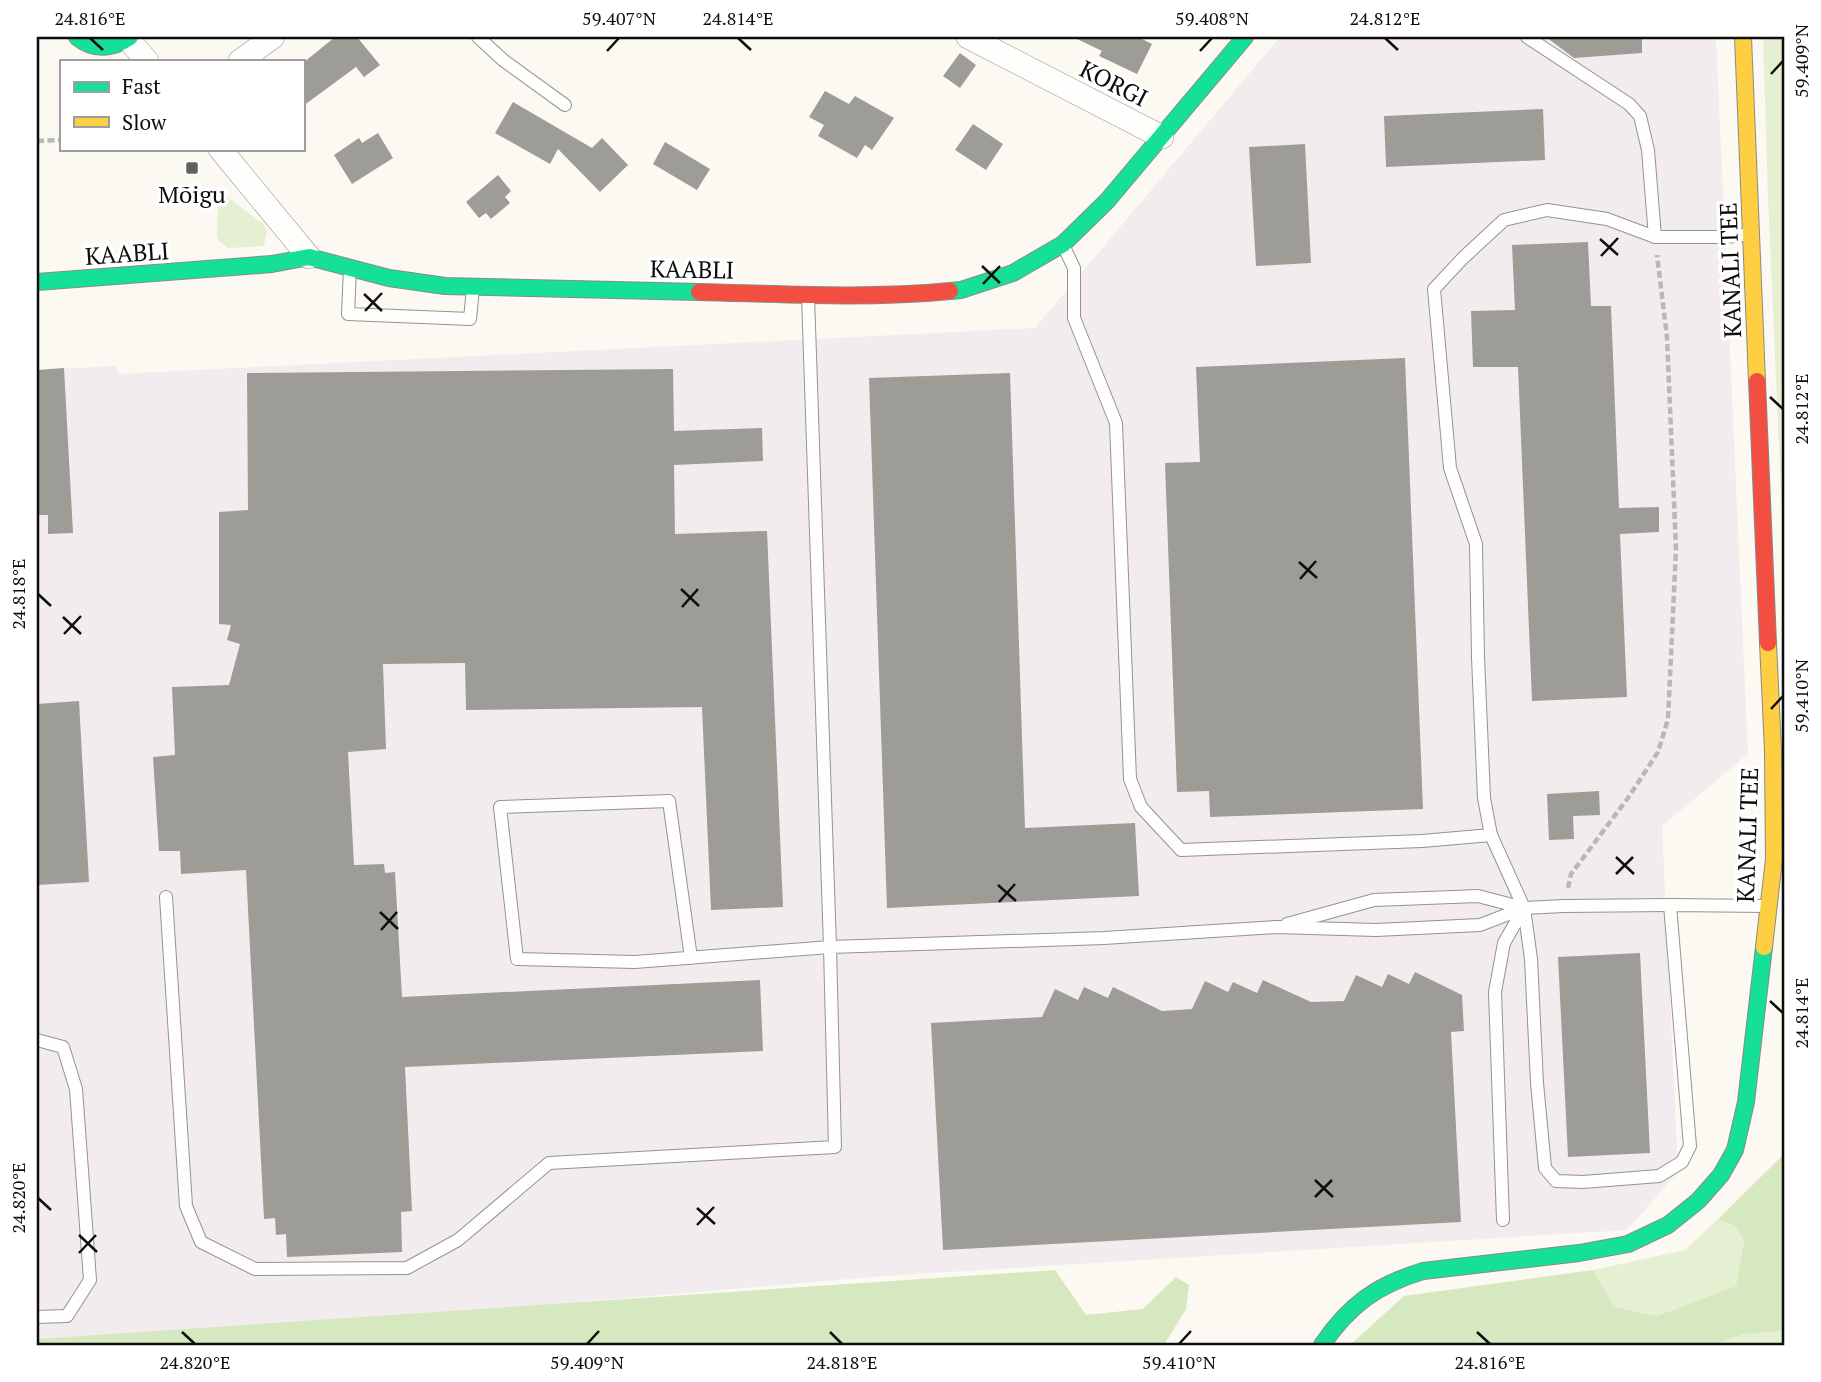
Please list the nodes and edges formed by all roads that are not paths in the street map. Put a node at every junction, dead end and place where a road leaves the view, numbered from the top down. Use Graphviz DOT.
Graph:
graph roads {
  1 [pos="76,37"];
  2 [pos="273,37"];
  3 [pos="478,37"];
  4 [pos="968,37"];
  5 [pos="1245,37"];
  6 [pos="1527,37"];
  7 [pos="1743,37"];
  8 [pos="129,38"];
  9 [pos="146,60"];
  10 [pos="241,60"];
  11 [pos="565,105"];
  12 [pos="1162,137"];
  13 [pos="220,150"];
  14 [pos="1751,234"];
  15 [pos="1655,237"];
  16 [pos="1063,244"];
  17 [pos="309,257"];
  18 [pos="350,267"];
  19 [pos="37,282"];
  20 [pos="473,287"];
  21 [pos="808,295"];
  22 [pos="1491,835"];
  23 [pos="166,897"];
  24 [pos="1670,905"];
  25 [pos="1768,906"];
  26 [pos="1524,908"];
  27 [pos="1276,927"];
  28 [pos="830,947"];
  29 [pos="691,958"];
  30 [pos="37,1040"];
  31 [pos="1503,1220"];
  32 [pos="37,1317"];
  33 [pos="1322,1345"];
  1 -- 8 [label="street"];
  2 -- 10 [label="street"];
  3 -- 11 [label="lane"];
  4 -- 12 [label="street, KORGI"];
  5 -- 12 [label="street, KAABLI"];
  6 -- 15 [label="lane"];
  7 -- 14 [label="street, KANALI TEE"];
  8 -- 9 [label="street"];
  12 -- 16 [label="street, KAABLI"];
  13 -- 17 [label="street"];
  14 -- 15 [label="lane"];
  14 -- 25 [label="street, KANALI TEE"];
  15 -- 22 [label="lane"];
  16 -- 21 [label="street, KAABLI"];
  16 -- 22 [label="lane"];
  17 -- 18 [label="street, KAABLI"];
  17 -- 19 [label="street, KAABLI"];
  18 -- 20 [label="street, KAABLI"];
  18 -- 20 [label="lane"];
  20 -- 21 [label="street, KAABLI"];
  21 -- 28 [label="lane"];
  22 -- 26 [label="lane"];
  23 -- 28 [label="lane"];
  24 -- 25 [label="lane"];
  24 -- 26 [label="lane"];
  24 -- 26 [label="lane"];
  25 -- 33 [label="street, KANALI TEE"];
  26 -- 27 [label="lane"];
  26 -- 27 [label="lane"];
  26 -- 31 [label="lane"];
  27 -- 28 [label="lane"];
  28 -- 29 [label="lane"];
  29 -- 29 [label="lane"];
  30 -- 32 [label="lane"];
}
